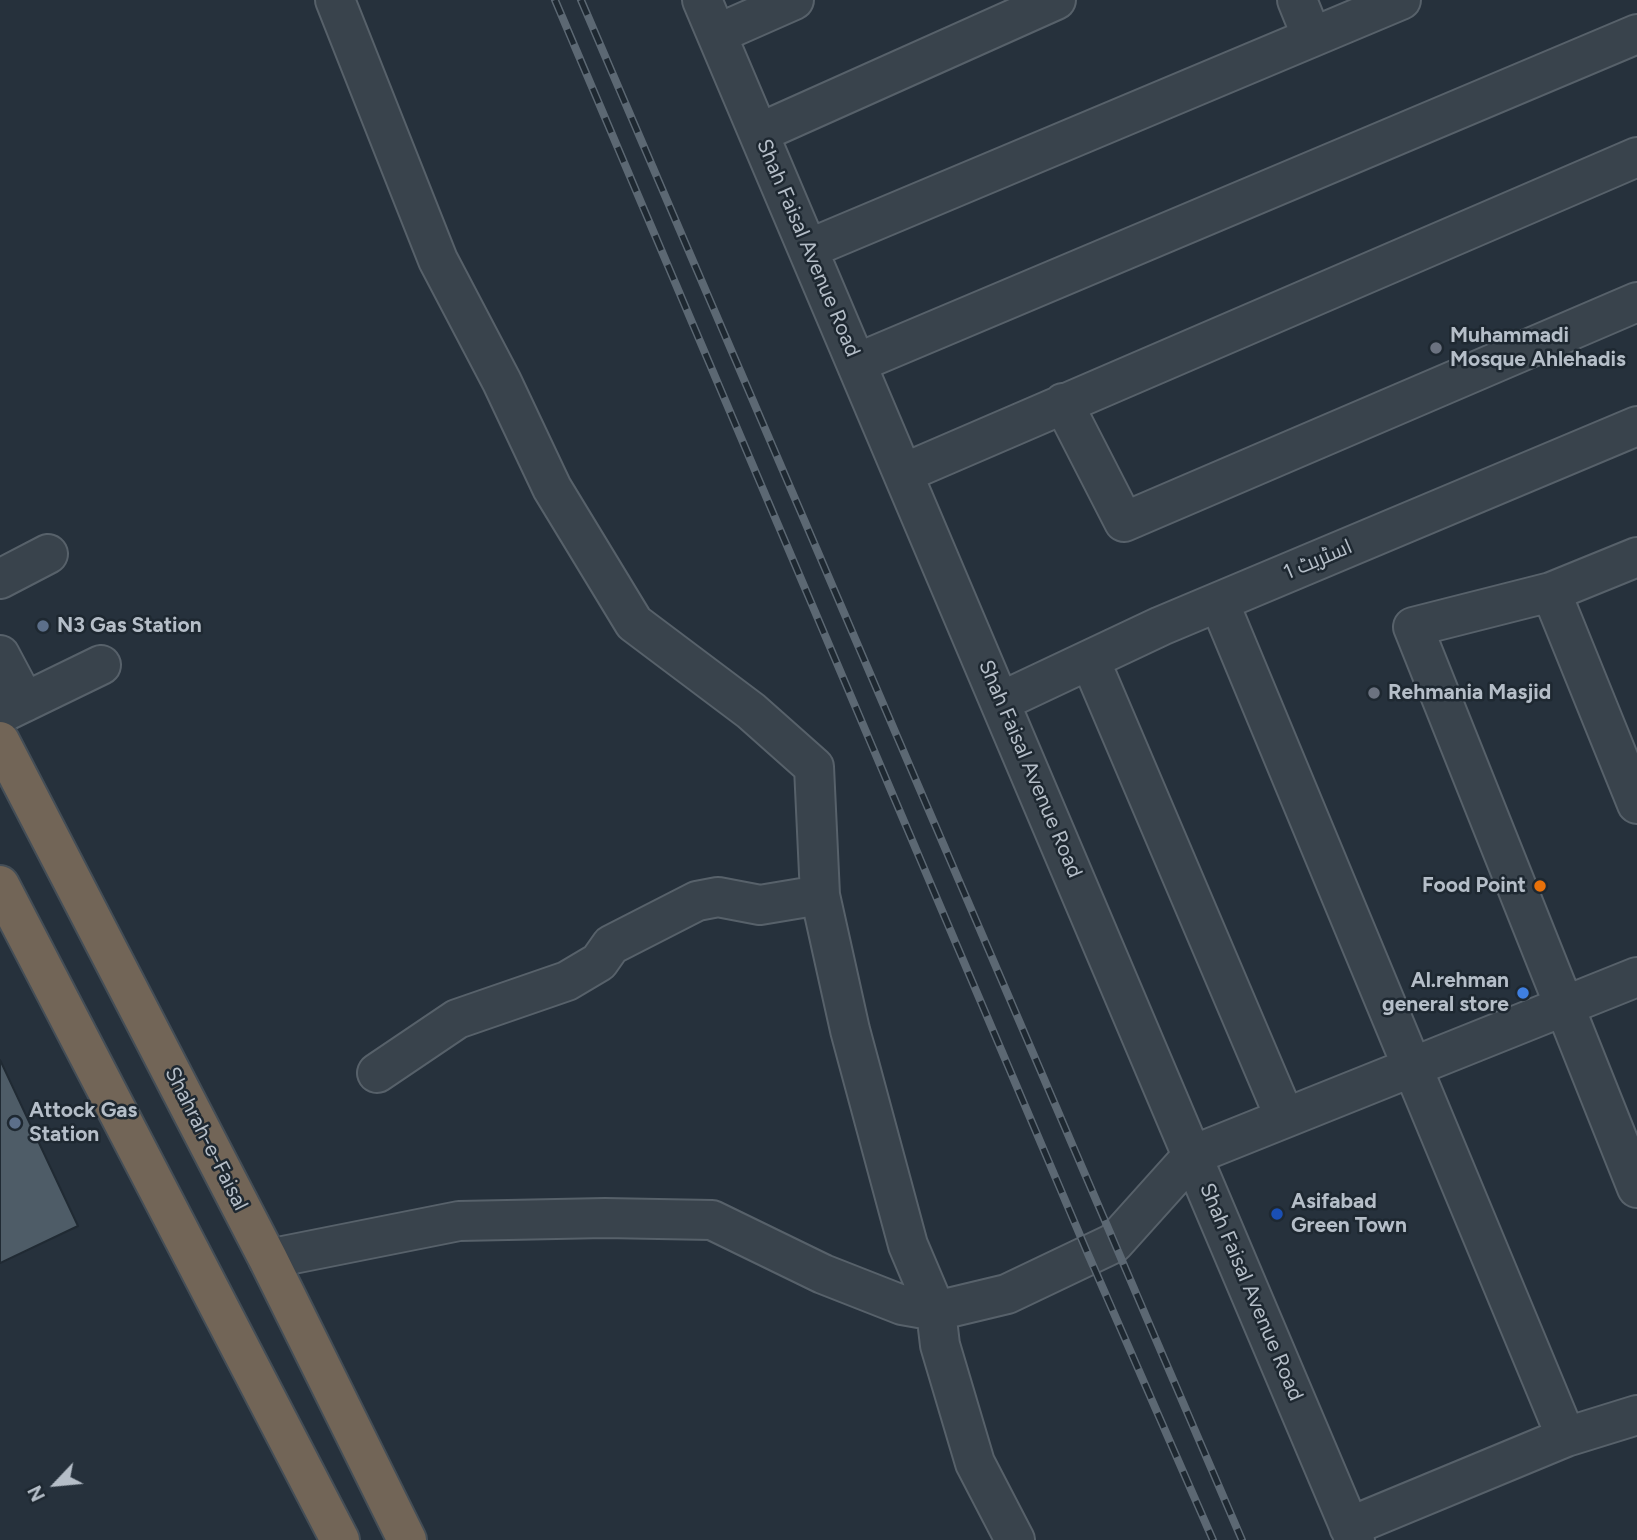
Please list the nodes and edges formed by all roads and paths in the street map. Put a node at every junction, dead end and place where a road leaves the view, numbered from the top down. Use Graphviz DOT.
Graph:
graph roads {
  1 [pos="335,0"];
  2 [pos="794,0"];
  3 [pos="1056,0"];
  4 [pos="1297,0"];
  5 [pos="1401,0"];
  6 [pos="710,17"];
  7 [pos="1637,34"];
  8 [pos="1312,37"];
  9 [pos="759,133"];
  10 [pos="1637,157"];
  11 [pos="808,249"];
  12 [pos="1637,302"];
  13 [pos="857,363"];
  14 [pos="1063,403"];
  15 [pos="1637,426"];
  16 [pos="904,473"];
  17 [pos="48,554"];
  18 [pos="1637,557"];
  19 [pos="0,579"];
  20 [pos="1551,592"];
  21 [pos="1219,602"];
  22 [pos="0,655"];
  23 [pos="1090,660"];
  24 [pos="101,665"];
  25 [pos="1002,701"];
  26 [pos="13,708"];
  27 [pos="0,741"];
  28 [pos="1637,804"];
  29 [pos="0,886"];
  30 [pos="820,895"];
  31 [pos="1637,977"];
  32 [pos="1564,1006"];
  33 [pos="1415,1066"];
  34 [pos="377,1073"];
  35 [pos="1285,1118"];
  36 [pos="1194,1155"];
  37 [pos="1637,1188"];
  38 [pos="268,1259"];
  39 [pos="936,1311"];
  40 [pos="1637,1415"];
  41 [pos="1566,1437"];
  42 [pos="1352,1533"];
  43 [pos="340,1540"];
  44 [pos="407,1540"];
  45 [pos="1015,1540"];
  1 -- 30 [label="street"];
  2 -- 6 [label="street"];
  3 -- 9 [label="street"];
  4 -- 8 [label="street"];
  5 -- 8 [label="street"];
  6 -- 9 [label="street, Shah Faisal Avenue Road"];
  7 -- 13 [label="street"];
  8 -- 11 [label="street"];
  9 -- 11 [label="street, Shah Faisal Avenue Road"];
  10 -- 14 [label="street"];
  11 -- 13 [label="street, Shah Faisal Avenue Road"];
  12 -- 14 [label="street"];
  13 -- 16 [label="street, Shah Faisal Avenue Road"];
  14 -- 16 [label="street"];
  15 -- 21 [label="street, اسٹریٹ 1"];
  16 -- 25 [label="street, Shah Faisal Avenue Road"];
  17 -- 19 [label="street"];
  18 -- 20 [label="street"];
  20 -- 28 [label="street"];
  20 -- 32 [label="street"];
  21 -- 23 [label="street, اسٹریٹ 1"];
  21 -- 33 [label="street"];
  22 -- 26 [label="street"];
  23 -- 25 [label="street, اسٹریٹ 1"];
  23 -- 35 [label="street"];
  24 -- 26 [label="street"];
  25 -- 36 [label="street, Shah Faisal Avenue Road"];
  27 -- 38 [label="highway, Shahrah-e-Faisal"];
  29 -- 43 [label="highway"];
  30 -- 34 [label="street"];
  30 -- 39 [label="street"];
  31 -- 32 [label="street"];
  32 -- 33 [label="street"];
  32 -- 37 [label="street"];
  33 -- 35 [label="street"];
  33 -- 41 [label="street"];
  35 -- 36 [label="street"];
  36 -- 39 [label="street"];
  36 -- 42 [label="street, Shah Faisal Avenue Road"];
  38 -- 39 [label="street"];
  38 -- 44 [label="highway, Shahrah-e-Faisal"];
  39 -- 45 [label="street"];
  40 -- 41 [label="street"];
  41 -- 42 [label="street"];
}
